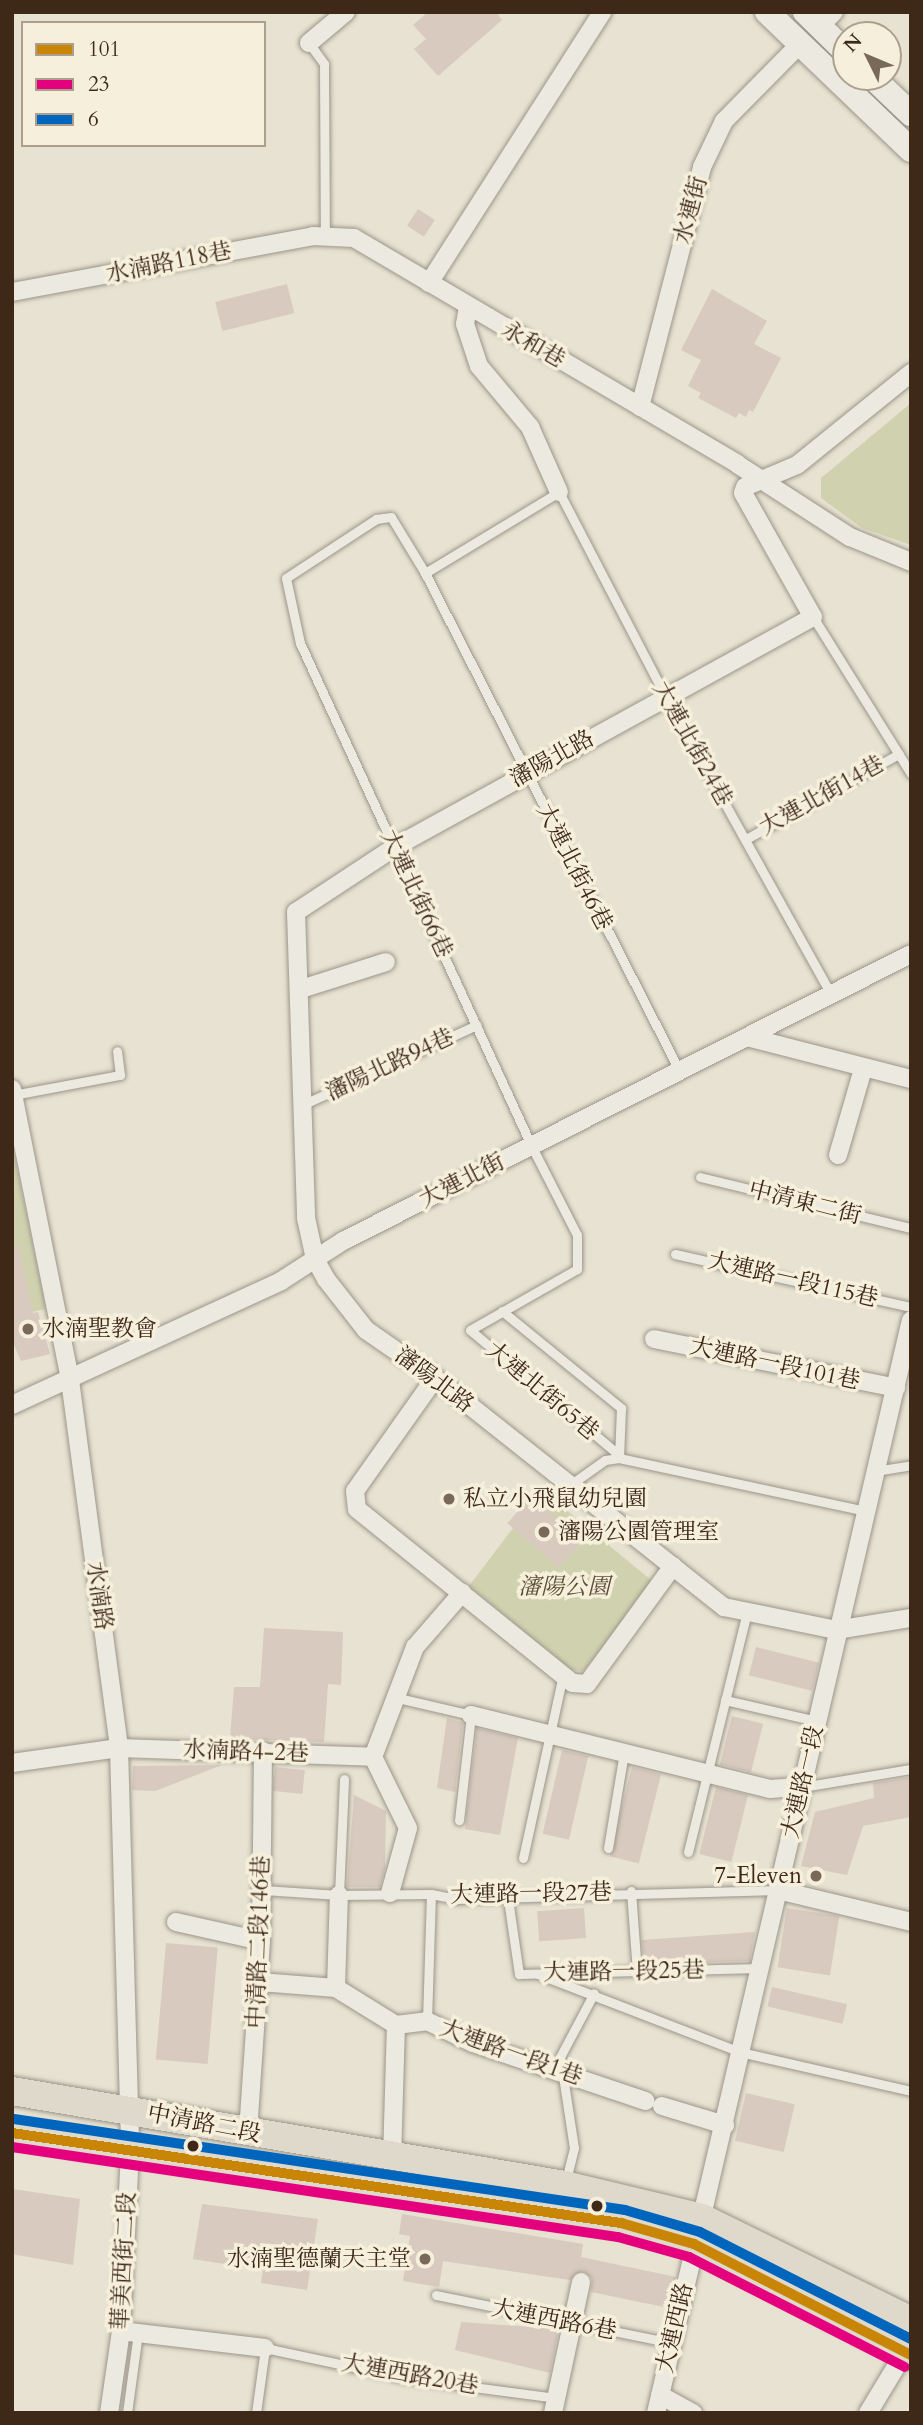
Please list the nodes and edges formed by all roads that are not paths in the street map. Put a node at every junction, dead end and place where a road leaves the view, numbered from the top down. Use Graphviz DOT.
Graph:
graph roads {
  1 [pos="346,12"];
  2 [pos="602,12"];
  3 [pos="767,12"];
  4 [pos="819,17"];
  5 [pos="832,34"];
  6 [pos="309,43"];
  7 [pos="800,44"];
  8 [pos="887,91"];
  9 [pos="911,114"];
  10 [pos="911,150"];
  11 [pos="325,237"];
  12 [pos="429,283"];
  13 [pos="12,292"];
  14 [pos="468,307"];
  15 [pos="911,373"];
  16 [pos="640,407"];
  17 [pos="759,481"];
  18 [pos="559,492"];
  19 [pos="391,517"];
  20 [pos="911,562"];
  21 [pos="425,573"];
  22 [pos="813,617"];
  23 [pos="665,696"];
  24 [pos="899,754"];
  25 [pos="526,774"];
  26 [pos="911,774"];
  27 [pos="746,838"];
  28 [pos="395,847"];
  29 [pos="911,954"];
  30 [pos="386,962"];
  31 [pos="301,989"];
  32 [pos="830,993"];
  33 [pos="477,1025"];
  34 [pos="747,1037"];
  35 [pos="117,1051"];
  36 [pos="678,1068"];
  37 [pos="863,1069"];
  38 [pos="911,1079"];
  39 [pos="13,1092"];
  40 [pos="302,1105"];
  41 [pos="531,1145"];
  42 [pos="838,1155"];
  43 [pos="700,1177"];
  44 [pos="911,1228"];
  45 [pos="675,1254"];
  46 [pos="316,1259"];
  47 [pos="911,1307"];
  48 [pos="502,1311"];
  49 [pos="911,1320"];
  50 [pos="654,1339"];
  51 [pos="435,1378"];
  52 [pos="70,1380"];
  53 [pos="896,1388"];
  54 [pos="12,1405"];
  55 [pos="619,1457"];
  56 [pos="911,1465"];
  57 [pos="875,1471"];
  58 [pos="569,1486"];
  59 [pos="866,1511"];
  60 [pos="673,1566"];
  61 [pos="462,1593"];
  62 [pos="747,1611"];
  63 [pos="911,1618"];
  64 [pos="836,1630"];
  65 [pos="564,1675"];
  66 [pos="398,1698"];
  67 [pos="725,1700"];
  68 [pos="471,1715"];
  69 [pos="817,1721"];
  70 [pos="550,1732"];
  71 [pos="119,1748"];
  72 [pos="263,1751"];
  73 [pos="624,1751"];
  74 [pos="373,1757"];
  75 [pos="12,1763"];
  76 [pos="911,1769"];
  77 [pos="707,1772"];
  78 [pos="344,1779"];
  79 [pos="802,1787"];
  80 [pos="459,1820"];
  81 [pos="608,1848"];
  82 [pos="688,1852"];
  83 [pos="523,1858"];
  84 [pos="263,1890"];
  85 [pos="778,1890"];
  86 [pos="631,1891"];
  87 [pos="390,1894"];
  88 [pos="431,1894"];
  89 [pos="339,1895"];
  90 [pos="508,1899"];
  91 [pos="176,1922"];
  92 [pos="911,1922"];
  93 [pos="261,1941"];
  94 [pos="762,1968"];
  95 [pos="637,1972"];
  96 [pos="538,1974"];
  97 [pos="260,1982"];
  98 [pos="336,1988"];
  99 [pos="594,1993"];
  100 [pos="427,2021"];
  101 [pos="396,2025"];
  102 [pos="740,2052"];
  103 [pos="564,2073"];
  104 [pos="12,2091"];
  105 [pos="911,2091"];
  106 [pos="126,2109"];
  107 [pos="725,2125"];
  108 [pos="248,2132"];
  109 [pos="12,2133"];
  110 [pos="130,2152"];
  111 [pos="392,2158"];
  112 [pos="565,2185"];
  113 [pos="698,2231"];
  114 [pos="581,2282"];
  115 [pos="436,2295"];
  116 [pos="911,2321"];
  117 [pos="574,2324"];
  118 [pos="129,2332"];
  119 [pos="672,2343"];
  120 [pos="265,2348"];
  121 [pos="908,2353"];
  122 [pos="658,2404"];
  123 [pos="555,2405"];
  124 [pos="109,2413"];
  125 [pos="127,2413"];
  126 [pos="256,2413"];
  127 [pos="693,2413"];
  128 [pos="868,2413"];
  1 -- 6 [label="street"];
  2 -- 12 [label="street"];
  3 -- 7 [label="street"];
  4 -- 5 [label="street"];
  6 -- 11 [label="lane"];
  7 -- 10 [label="street"];
  7 -- 16 [label="street, 水連街"];
  8 -- 9 [label="street"];
  11 -- 12 [label="street, 永和巷"];
  11 -- 13 [label="street, 水湳路118巷"];
  12 -- 14 [label="street, 永和巷"];
  14 -- 16 [label="street, 永和巷"];
  14 -- 18 [label="street"];
  15 -- 17 [label="street"];
  16 -- 17 [label="street, 永和巷"];
  17 -- 20 [label="street, 永和巷"];
  17 -- 22 [label="street"];
  18 -- 21 [label="lane"];
  18 -- 23 [label="lane, 大連北街24巷"];
  19 -- 21 [label="lane, 大連北街46巷"];
  19 -- 28 [label="lane, 大連北街66巷"];
  21 -- 25 [label="lane, 大連北街46巷"];
  22 -- 23 [label="street, 瀋陽北路"];
  22 -- 24 [label="lane"];
  23 -- 25 [label="street, 瀋陽北路"];
  23 -- 27 [label="lane, 大連北街24巷"];
  24 -- 26 [label="lane"];
  24 -- 27 [label="lane, 大連北街14巷"];
  25 -- 28 [label="street, 瀋陽北路"];
  25 -- 36 [label="lane, 大連北街46巷"];
  27 -- 32 [label="lane, 大連北街24巷"];
  28 -- 31 [label="street, 瀋陽北路"];
  28 -- 33 [label="lane, 大連北街66巷"];
  29 -- 32 [label="street, 大連北街"];
  30 -- 31 [label="street"];
  31 -- 40 [label="street, 瀋陽北路"];
  32 -- 34 [label="street, 大連北街"];
  33 -- 40 [label="lane, 瀋陽北路94巷"];
  33 -- 41 [label="lane, 大連北街66巷"];
  34 -- 36 [label="street, 大連北街"];
  34 -- 37 [label="street"];
  35 -- 39 [label="lane"];
  36 -- 41 [label="street, 大連北街"];
  37 -- 38 [label="street"];
  37 -- 42 [label="street"];
  39 -- 52 [label="street, 水湳路"];
  40 -- 46 [label="street, 瀋陽北路"];
  41 -- 46 [label="street, 大連北街"];
  41 -- 48 [label="lane, 大連北街65巷"];
  43 -- 44 [label="lane, 中清東二街"];
  45 -- 47 [label="lane, 大連路一段115巷"];
  46 -- 51 [label="street, 瀋陽北路"];
  46 -- 52 [label="street, 大連北街"];
  48 -- 55 [label="lane"];
  48 -- 55 [label="lane, 大連北街65巷"];
  49 -- 53 [label="street, 大連路一段"];
  50 -- 53 [label="street, 大連路一段101巷"];
  51 -- 58 [label="street, 瀋陽北路"];
  51 -- 61 [label="street"];
  52 -- 54 [label="street, 大連北街"];
  52 -- 71 [label="street, 水湳路"];
  53 -- 57 [label="street, 大連路一段"];
  55 -- 58 [label="lane"];
  55 -- 59 [label="lane"];
  56 -- 57 [label="lane"];
  57 -- 59 [label="street, 大連路一段"];
  58 -- 60 [label="street, 瀋陽北路"];
  59 -- 64 [label="street, 大連路一段"];
  60 -- 62 [label="street, 瀋陽北路"];
  60 -- 65 [label="street"];
  61 -- 65 [label="street"];
  61 -- 66 [label="street"];
  62 -- 64 [label="street, 瀋陽北路"];
  62 -- 67 [label="lane"];
  63 -- 64 [label="street"];
  64 -- 69 [label="street, 大連路一段"];
  65 -- 70 [label="lane"];
  66 -- 68 [label="lane"];
  66 -- 74 [label="street"];
  67 -- 69 [label="lane"];
  67 -- 77 [label="lane"];
  68 -- 70 [label="street"];
  68 -- 80 [label="lane"];
  69 -- 79 [label="street, 大連路一段"];
  70 -- 73 [label="street"];
  70 -- 83 [label="lane"];
  71 -- 72 [label="street, 水湳路4-2巷"];
  71 -- 75 [label="street, 水湳路4-2巷"];
  71 -- 106 [label="street, 水湳路"];
  72 -- 74 [label="street, 水湳路4-2巷"];
  72 -- 84 [label="street, 中清路二段146巷"];
  73 -- 77 [label="street"];
  73 -- 81 [label="lane"];
  74 -- 87 [label="street"];
  76 -- 79 [label="lane"];
  77 -- 79 [label="street"];
  77 -- 82 [label="lane"];
  78 -- 89 [label="lane"];
  79 -- 85 [label="street, 大連路一段"];
  84 -- 89 [label="lane, 大連路一段27巷"];
  84 -- 93 [label="street, 中清路二段146巷"];
  85 -- 86 [label="lane, 大連路一段27巷"];
  85 -- 92 [label="street"];
  85 -- 94 [label="street, 大連路一段"];
  86 -- 90 [label="lane, 大連路一段27巷"];
  86 -- 95 [label="lane, 大連路一段27巷"];
  87 -- 88 [label="lane, 大連路一段27巷"];
  87 -- 89 [label="lane, 大連路一段27巷"];
  88 -- 90 [label="lane, 大連路一段27巷"];
  88 -- 100 [label="lane"];
  89 -- 98 [label="street"];
  90 -- 96 [label="lane, 大連路一段25巷"];
  91 -- 93 [label="street"];
  93 -- 97 [label="street, 中清路二段146巷"];
  94 -- 95 [label="lane, 大連路一段25巷"];
  94 -- 102 [label="street, 大連路一段"];
  95 -- 96 [label="lane, 大連路一段25巷"];
  96 -- 99 [label="lane"];
  97 -- 98 [label="street"];
  97 -- 108 [label="street, 中清路二段146巷"];
  98 -- 101 [label="street"];
  99 -- 102 [label="lane"];
  99 -- 103 [label="lane"];
  100 -- 101 [label="street, 大連路一段1巷"];
  100 -- 103 [label="street, 大連路一段1巷"];
  101 -- 111 [label="street"];
  102 -- 105 [label="lane"];
  102 -- 107 [label="street, 大連路一段"];
  103 -- 107 [label="street, 大連路一段1巷"];
  103 -- 112 [label="lane"];
  104 -- 106 [label="main road, 中清路二段"];
  106 -- 108 [label="main road, 中清路二段"];
  106 -- 110 [label="street, 華美西街二段"];
  107 -- 113 [label="street, 大連路一段"];
  108 -- 111 [label="main road, 中清路二段"];
  109 -- 110 [label="main road, 中清路二段"];
  110 -- 113 [label="main road, 中清路二段"];
  110 -- 118 [label="street, 華美西街二段"];
  111 -- 112 [label="main road, 中清路二段"];
  112 -- 113 [label="main road, 中清路二段"];
  113 -- 116 [label="main road, 中清路二段"];
  113 -- 119 [label="street, 大連西路"];
  113 -- 121 [label="main road, 中清路二段"];
  114 -- 117 [label="street"];
  115 -- 117 [label="lane, 大連西路6巷"];
  117 -- 119 [label="lane, 大連西路6巷"];
  117 -- 123 [label="street"];
  118 -- 120 [label="street"];
  118 -- 124 [label="street, 華美西街二段"];
  118 -- 125 [label="lane"];
  119 -- 122 [label="street, 大連西路"];
  120 -- 123 [label="lane, 大連西路20巷"];
  120 -- 126 [label="lane"];
  121 -- 128 [label="street"];
  122 -- 127 [label="street"];
}
